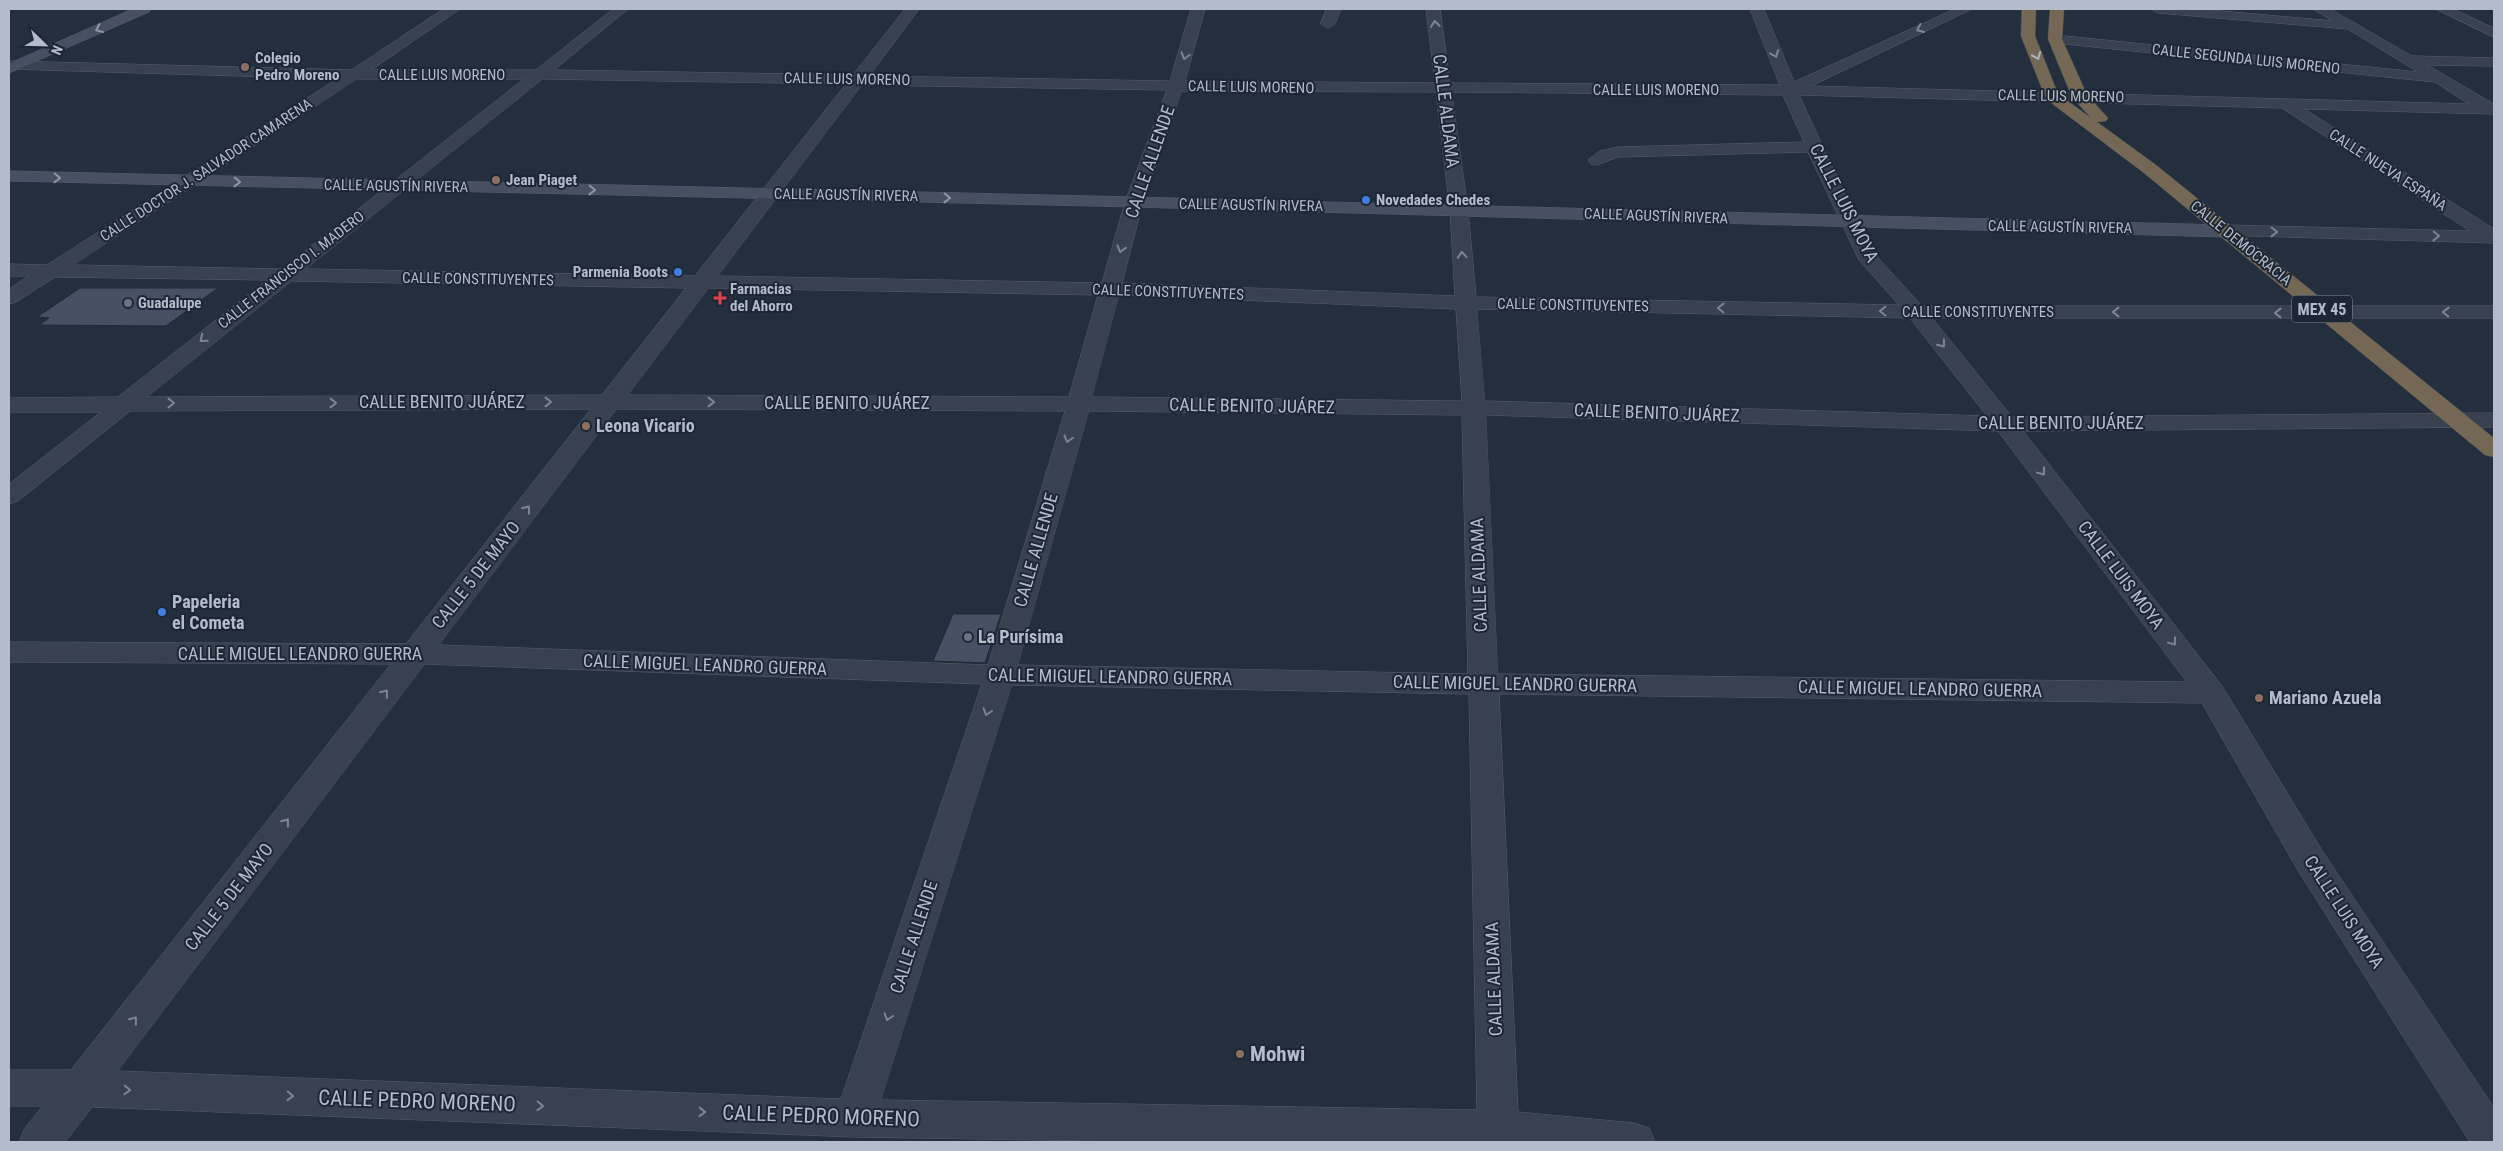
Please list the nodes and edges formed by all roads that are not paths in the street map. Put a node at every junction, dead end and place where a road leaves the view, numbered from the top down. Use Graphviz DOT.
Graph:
graph roads {
  1 [pos="144,9"];
  2 [pos="453,9"];
  3 [pos="621,9"];
  4 [pos="912,9"];
  5 [pos="1198,9"];
  6 [pos="1334,9"];
  7 [pos="1433,9"];
  8 [pos="1757,9"];
  9 [pos="1964,9"];
  10 [pos="2029,9"];
  11 [pos="2057,9"];
  12 [pos="2158,9"];
  13 [pos="2320,9"];
  14 [pos="2442,9"];
  15 [pos="2227,12"];
  16 [pos="1328,24"];
  17 [pos="2355,27"];
  18 [pos="2211,28"];
  19 [pos="2494,33"];
  20 [pos="2055,39"];
  21 [pos="2197,40"];
  22 [pos="2184,53"];
  23 [pos="2410,60"];
  24 [pos="2494,62"];
  25 [pos="12,67"];
  26 [pos="538,74"];
  27 [pos="354,75"];
  28 [pos="2436,78"];
  29 [pos="858,80"];
  30 [pos="1176,86"];
  31 [pos="1442,89"];
  32 [pos="1789,90"];
  33 [pos="2051,96"];
  34 [pos="2080,97"];
  35 [pos="2283,102"];
  36 [pos="2492,109"];
  37 [pos="1816,147"];
  38 [pos="1597,160"];
  39 [pos="2150,169"];
  40 [pos="9,176"];
  41 [pos="189,181"];
  42 [pos="398,186"];
  43 [pos="770,194"];
  44 [pos="1134,202"];
  45 [pos="1459,210"];
  46 [pos="1850,222"];
  47 [pos="2225,231"];
  48 [pos="2493,237"];
  49 [pos="9,270"];
  50 [pos="48,271"];
  51 [pos="282,276"];
  52 [pos="702,282"];
  53 [pos="1109,289"];
  54 [pos="9,298"];
  55 [pos="1465,304"];
  56 [pos="1916,312"];
  57 [pos="2494,312"];
  58 [pos="2327,313"];
  59 [pos="609,402"];
  60 [pos="122,404"];
  61 [pos="1079,404"];
  62 [pos="9,405"];
  63 [pos="1474,408"];
  64 [pos="2494,420"];
  65 [pos="2460,421"];
  66 [pos="2005,424"];
  67 [pos="2494,450"];
  68 [pos="9,496"];
  69 [pos="9,652"];
  70 [pos="415,654"];
  71 [pos="1000,675"];
  72 [pos="1483,684"];
  73 [pos="2211,693"];
  74 [pos="9,1088"];
  75 [pos="82,1088"];
  76 [pos="855,1118"];
  77 [pos="1205,1133"];
  78 [pos="1499,1136"];
  79 [pos="40,1142"];
  80 [pos="1634,1142"];
  81 [pos="2493,1142"];
  1 -- 25 [label="main road, one-way"];
  2 -- 27 [label="street, CALLE DOCTOR J. SALVADOR CAMARENA"];
  3 -- 26 [label="street, CALLE FRANCISCO I. MADERO"];
  4 -- 29 [label="street, CALLE 5 DE MAYO"];
  5 -- 30 [label="street, CALLE ALLENDE, one-way"];
  6 -- 16 [label="street"];
  31 -- 7 [label="street, CALLE ALDAMA, one-way"];
  8 -- 32 [label="street, CALLE LUIS MOYA, one-way"];
  9 -- 32 [label="street, one-way"];
  10 -- 33 [label="highway, one-way"];
  11 -- 20 [label="highway, CALLE DEMOCRACIA / MEX 45"];
  12 -- 15 [label="street"];
  13 -- 17 [label="street"];
  14 -- 19 [label="street"];
  15 -- 17 [label="street"];
  15 -- 18 [label="street"];
  17 -- 23 [label="street"];
  20 -- 22 [label="street, CALLE SEGUNDA LUIS MORENO"];
  20 -- 34 [label="highway, CALLE DEMOCRACIA / MEX 45"];
  21 -- 22 [label="street"];
  22 -- 28 [label="street, CALLE SEGUNDA LUIS MORENO"];
  23 -- 24 [label="street"];
  23 -- 28 [label="street"];
  25 -- 27 [label="street, CALLE LUIS MORENO"];
  26 -- 27 [label="street, CALLE LUIS MORENO"];
  26 -- 29 [label="street, CALLE LUIS MORENO"];
  26 -- 42 [label="street, CALLE FRANCISCO I. MADERO"];
  27 -- 41 [label="street, CALLE DOCTOR J. SALVADOR CAMARENA"];
  28 -- 36 [label="street"];
  29 -- 30 [label="street, CALLE LUIS MORENO"];
  29 -- 43 [label="street, CALLE 5 DE MAYO"];
  30 -- 31 [label="street, CALLE LUIS MORENO"];
  30 -- 44 [label="street, CALLE ALLENDE"];
  31 -- 32 [label="street, CALLE LUIS MORENO"];
  31 -- 45 [label="street, CALLE ALDAMA"];
  32 -- 33 [label="street, CALLE LUIS MORENO"];
  32 -- 37 [label="street, CALLE LUIS MOYA"];
  33 -- 34 [label="street, CALLE LUIS MORENO"];
  33 -- 39 [label="highway, CALLE DEMOCRACIA / MEX 45"];
  34 -- 35 [label="street, CALLE LUIS MORENO"];
  34 -- 39 [label="highway, CALLE DEMOCRACIA / MEX 45"];
  35 -- 36 [label="street, CALLE LUIS MORENO"];
  35 -- 48 [label="street, CALLE NUEVA ESPAÑA"];
  37 -- 38 [label="street"];
  37 -- 46 [label="street, CALLE LUIS MOYA"];
  39 -- 47 [label="highway, CALLE DEMOCRACIA / MEX 45"];
  40 -- 41 [label="main road, CALLE AGUSTÍN RIVERA, one-way"];
  41 -- 42 [label="main road, CALLE AGUSTÍN RIVERA, one-way"];
  41 -- 50 [label="street, CALLE DOCTOR J. SALVADOR CAMARENA"];
  42 -- 43 [label="main road, CALLE AGUSTÍN RIVERA, one-way"];
  42 -- 51 [label="street, CALLE FRANCISCO I. MADERO"];
  43 -- 44 [label="main road, CALLE AGUSTÍN RIVERA, one-way"];
  43 -- 52 [label="street, CALLE 5 DE MAYO"];
  44 -- 45 [label="main road, CALLE AGUSTÍN RIVERA"];
  44 -- 53 [label="street, CALLE ALLENDE, one-way"];
  45 -- 46 [label="main road, CALLE AGUSTÍN RIVERA"];
  55 -- 45 [label="street, CALLE ALDAMA, one-way"];
  46 -- 47 [label="main road, CALLE AGUSTÍN RIVERA"];
  46 -- 56 [label="street, CALLE LUIS MOYA"];
  47 -- 48 [label="street, CALLE AGUSTÍN RIVERA, one-way"];
  47 -- 58 [label="highway, CALLE DEMOCRACIA / MEX 45"];
  49 -- 50 [label="street, CALLE CONSTITUYENTES"];
  50 -- 51 [label="street, CALLE CONSTITUYENTES"];
  50 -- 54 [label="street, CALLE DOCTOR J. SALVADOR CAMARENA"];
  51 -- 52 [label="street, CALLE CONSTITUYENTES"];
  51 -- 60 [label="street, CALLE FRANCISCO I. MADERO, one-way"];
  52 -- 53 [label="street, CALLE CONSTITUYENTES"];
  52 -- 59 [label="street, CALLE 5 DE MAYO"];
  53 -- 55 [label="street, CALLE CONSTITUYENTES"];
  53 -- 61 [label="street, CALLE ALLENDE"];
  56 -- 55 [label="street, CALLE CONSTITUYENTES, one-way"];
  55 -- 63 [label="street, CALLE ALDAMA"];
  58 -- 56 [label="street, CALLE CONSTITUYENTES, one-way"];
  56 -- 66 [label="street, CALLE LUIS MOYA, one-way"];
  57 -- 58 [label="street, CALLE CONSTITUYENTES, one-way"];
  58 -- 65 [label="highway, CALLE DEMOCRACIA / MEX 45"];
  60 -- 59 [label="street, CALLE BENITO JUÁREZ, one-way"];
  59 -- 61 [label="street, CALLE BENITO JUÁREZ, one-way"];
  70 -- 59 [label="street, CALLE 5 DE MAYO, one-way"];
  60 -- 62 [label="street, CALLE BENITO JUÁREZ"];
  60 -- 68 [label="street, CALLE FRANCISCO I. MADERO"];
  61 -- 63 [label="street, CALLE BENITO JUÁREZ"];
  61 -- 71 [label="street, CALLE ALLENDE, one-way"];
  63 -- 66 [label="street, CALLE BENITO JUÁREZ"];
  63 -- 72 [label="street, CALLE ALDAMA"];
  64 -- 65 [label="street, CALLE BENITO JUÁREZ"];
  65 -- 66 [label="street, CALLE BENITO JUÁREZ"];
  65 -- 67 [label="highway, CALLE DEMOCRACIA / MEX 45"];
  66 -- 73 [label="street, CALLE LUIS MOYA, one-way"];
  69 -- 70 [label="street, CALLE MIGUEL LEANDRO GUERRA"];
  70 -- 71 [label="street, CALLE MIGUEL LEANDRO GUERRA"];
  75 -- 70 [label="street, CALLE 5 DE MAYO, one-way"];
  71 -- 72 [label="street, CALLE MIGUEL LEANDRO GUERRA"];
  71 -- 76 [label="street, CALLE ALLENDE, one-way"];
  72 -- 73 [label="street, CALLE MIGUEL LEANDRO GUERRA"];
  72 -- 78 [label="street, CALLE ALDAMA"];
  73 -- 81 [label="street, CALLE LUIS MOYA"];
  74 -- 75 [label="street, CALLE PEDRO MORENO"];
  75 -- 76 [label="street, CALLE PEDRO MORENO, one-way"];
  75 -- 79 [label="street, CALLE 5 DE MAYO"];
  76 -- 77 [label="street, CALLE PEDRO MORENO"];
  77 -- 78 [label="street, CALLE PEDRO MORENO"];
  78 -- 80 [label="street, CALLE PEDRO MORENO"];
}
